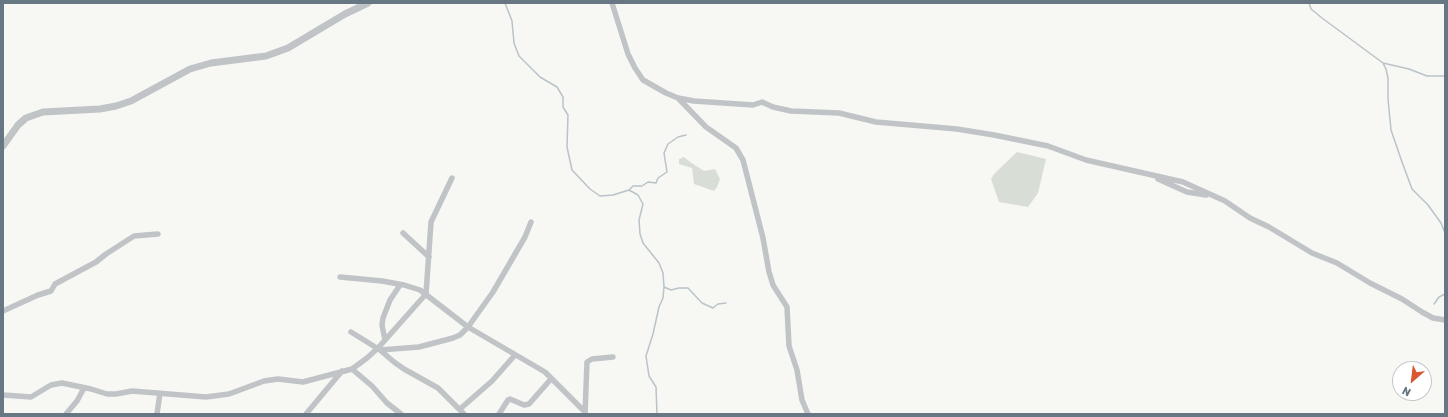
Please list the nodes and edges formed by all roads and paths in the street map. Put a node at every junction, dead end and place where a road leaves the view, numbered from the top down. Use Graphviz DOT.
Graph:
graph roads {
  1 [pos="368,3"];
  2 [pos="612,3"];
  3 [pos="678,98"];
  4 [pos="3,146"];
  5 [pos="452,178"];
  6 [pos="531,222"];
  7 [pos="403,233"];
  8 [pos="158,234"];
  9 [pos="429,258"];
  10 [pos="340,277"];
  11 [pos="400,284"];
  12 [pos="426,294"];
  13 [pos="3,311"];
  14 [pos="1445,320"];
  15 [pos="468,327"];
  16 [pos="351,332"];
  17 [pos="385,340"];
  18 [pos="379,348"];
  19 [pos="515,355"];
  20 [pos="613,357"];
  21 [pos="352,369"];
  22 [pos="342,371"];
  23 [pos="551,379"];
  24 [pos="84,388"];
  25 [pos="160,393"];
  26 [pos="3,395"];
  27 [pos="460,409"];
  28 [pos="585,413"];
  29 [pos="66,414"];
  30 [pos="157,414"];
  31 [pos="306,414"];
  32 [pos="402,414"];
  33 [pos="464,414"];
  34 [pos="499,414"];
  35 [pos="808,414"];
  1 -- 4 [label="street"];
  2 -- 3 [label="street"];
  3 -- 14 [label="street"];
  3 -- 35 [label="street"];
  5 -- 9 [label="street"];
  6 -- 15 [label="street"];
  7 -- 9 [label="street"];
  8 -- 13 [label="street"];
  9 -- 12 [label="street"];
  10 -- 11 [label="street"];
  11 -- 12 [label="street"];
  11 -- 17 [label="street"];
  12 -- 15 [label="street"];
  12 -- 17 [label="street"];
  15 -- 18 [label="street"];
  15 -- 19 [label="street"];
  16 -- 18 [label="street"];
  17 -- 18 [label="street"];
  18 -- 21 [label="street"];
  18 -- 27 [label="street"];
  19 -- 23 [label="street"];
  19 -- 27 [label="street"];
  20 -- 28 [label="street"];
  21 -- 22 [label="street"];
  21 -- 32 [label="street"];
  22 -- 25 [label="street"];
  22 -- 31 [label="street"];
  23 -- 28 [label="street"];
  23 -- 34 [label="street"];
  24 -- 25 [label="street"];
  24 -- 26 [label="street"];
  24 -- 29 [label="street"];
  25 -- 30 [label="street"];
  27 -- 33 [label="street"];
}
